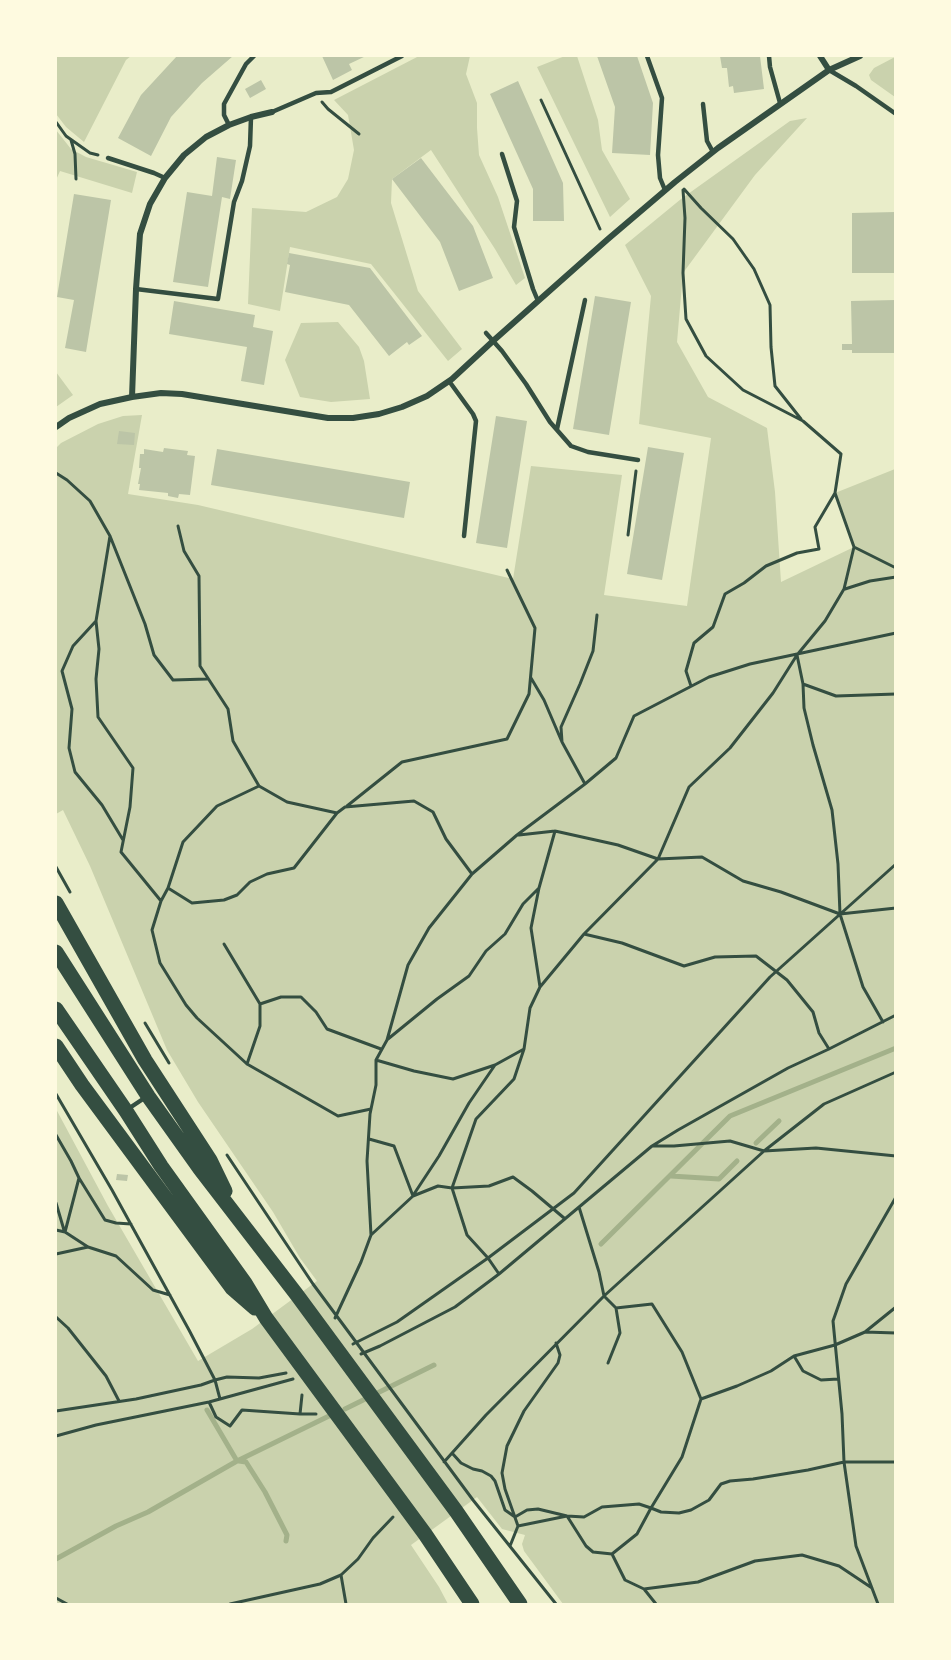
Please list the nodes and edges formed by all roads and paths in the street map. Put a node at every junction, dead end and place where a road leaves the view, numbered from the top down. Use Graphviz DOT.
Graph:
graph roads {
  1 [pos="254,56"];
  2 [pos="402,56"];
  3 [pos="647,56"];
  4 [pos="769,56"];
  5 [pos="820,56"];
  6 [pos="860,56"];
  7 [pos="829,70"];
  8 [pos="316,93"];
  9 [pos="541,100"];
  10 [pos="780,103"];
  11 [pos="703,104"];
  12 [pos="272,112"];
  13 [pos="896,114"];
  14 [pos="250,117"];
  15 [pos="56,122"];
  16 [pos="229,125"];
  17 [pos="359,134"];
  18 [pos="70,139"];
  19 [pos="713,152"];
  20 [pos="502,154"];
  21 [pos="108,158"];
  22 [pos="165,178"];
  23 [pos="76,179"];
  24 [pos="665,190"];
  25 [pos="608,239"];
  26 [pos="136,289"];
  27 [pos="585,300"];
  28 [pos="538,301"];
  29 [pos="486,333"];
  30 [pos="492,341"];
  31 [pos="449,381"];
  32 [pos="132,397"];
  33 [pos="803,421"];
  34 [pos="56,427"];
  35 [pos="557,429"];
  36 [pos="638,460"];
  37 [pos="56,473"];
  38 [pos="835,493"];
  39 [pos="178,526"];
  40 [pos="628,535"];
  41 [pos="110,536"];
  42 [pos="464,536"];
  43 [pos="854,546"];
  44 [pos="896,568"];
  45 [pos="507,570"];
  46 [pos="896,577"];
  47 [pos="844,589"];
  48 [pos="597,615"];
  49 [pos="96,621"];
  50 [pos="896,633"];
  51 [pos="797,655"];
  52 [pos="530,676"];
  53 [pos="208,680"];
  54 [pos="803,684"];
  55 [pos="691,686"];
  56 [pos="896,694"];
  57 [pos="562,742"];
  58 [pos="585,784"];
  59 [pos="259,786"];
  60 [pos="345,807"];
  61 [pos="337,813"];
  62 [pos="555,831"];
  63 [pos="518,835"];
  64 [pos="123,840"];
  65 [pos="658,859"];
  66 [pos="896,864"];
  67 [pos="56,867"];
  68 [pos="472,874"];
  69 [pos="168,888"];
  70 [pos="539,888"];
  71 [pos="74,900"];
  72 [pos="161,901"];
  73 [pos="56,903"];
  74 [pos="896,908"];
  75 [pos="840,914"];
  76 [pos="584,934"];
  77 [pos="224,944"];
  78 [pos="56,952"];
  79 [pos="776,972"];
  80 [pos="540,987"];
  81 [pos="260,1004"];
  82 [pos="56,1009"];
  83 [pos="140,1014"];
  84 [pos="896,1015"];
  85 [pos="883,1022"];
  86 [pos="387,1040"];
  87 [pos="56,1046"];
  88 [pos="524,1049"];
  89 [pos="829,1049"];
  90 [pos="381,1050"];
  91 [pos="376,1060"];
  92 [pos="169,1063"];
  93 [pos="247,1064"];
  94 [pos="495,1065"];
  95 [pos="896,1072"];
  96 [pos="56,1094"];
  97 [pos="148,1096"];
  98 [pos="371,1109"];
  99 [pos="126,1111"];
  100 [pos="56,1135"];
  101 [pos="368,1139"];
  102 [pos="652,1146"];
  103 [pos="224,1149"];
  104 [pos="764,1151"];
  105 [pos="896,1156"];
  106 [pos="79,1178"];
  107 [pos="452,1188"];
  108 [pos="413,1196"];
  109 [pos="896,1197"];
  110 [pos="56,1203"];
  111 [pos="579,1207"];
  112 [pos="554,1209"];
  113 [pos="234,1213"];
  114 [pos="564,1219"];
  115 [pos="131,1224"];
  116 [pos="56,1230"];
  117 [pos="65,1232"];
  118 [pos="371,1235"];
  119 [pos="88,1247"];
  120 [pos="56,1254"];
  121 [pos="488,1258"];
  122 [pos="499,1274"];
  123 [pos="170,1294"];
  124 [pos="604,1296"];
  125 [pos="896,1307"];
  126 [pos="616,1308"];
  127 [pos="56,1317"];
  128 [pos="266,1318"];
  129 [pos="332,1325"];
  130 [pos="865,1332"];
  131 [pos="896,1333"];
  132 [pos="366,1338"];
  133 [pos="556,1343"];
  134 [pos="835,1345"];
  135 [pos="380,1346"];
  136 [pos="794,1356"];
  137 [pos="608,1363"];
  138 [pos="290,1372"];
  139 [pos="294,1378"];
  140 [pos="839,1379"];
  141 [pos="214,1380"];
  142 [pos="220,1399"];
  143 [pos="701,1399"];
  144 [pos="119,1401"];
  145 [pos="209,1402"];
  146 [pos="56,1411"];
  147 [pos="322,1414"];
  148 [pos="56,1437"];
  149 [pos="452,1453"];
  150 [pos="844,1462"];
  151 [pos="896,1462"];
  152 [pos="438,1468"];
  153 [pos="651,1508"];
  154 [pos="397,1513"];
  155 [pos="567,1516"];
  156 [pos="515,1517"];
  157 [pos="518,1526"];
  158 [pos="510,1546"];
  159 [pos="612,1554"];
  160 [pos="341,1575"];
  161 [pos="872,1588"];
  162 [pos="644,1589"];
  163 [pos="56,1598"];
  164 [pos="67,1605"];
  165 [pos="230,1605"];
  166 [pos="346,1605"];
  167 [pos="472,1605"];
  168 [pos="520,1605"];
  169 [pos="556,1605"];
  170 [pos="656,1605"];
  171 [pos="878,1605"];
  1 -- 16 [label="lane"];
  2 -- 8 [label="lane"];
  3 -- 24 [label="lane"];
  4 -- 10 [label="lane"];
  5 -- 7 [label="street"];
  6 -- 7 [label="street"];
  7 -- 10 [label="street"];
  7 -- 13 [label="lane"];
  8 -- 12 [label="lane"];
  8 -- 17 [label="path"];
  9 -- 25 [label="path"];
  10 -- 19 [label="street"];
  11 -- 19 [label="lane"];
  12 -- 14 [label="street"];
  14 -- 16 [label="street"];
  14 -- 26 [label="lane"];
  15 -- 18 [label="path"];
  16 -- 22 [label="street"];
  18 -- 21 [label="path"];
  18 -- 23 [label="path"];
  19 -- 24 [label="street"];
  20 -- 28 [label="lane"];
  21 -- 22 [label="lane"];
  22 -- 26 [label="street"];
  24 -- 25 [label="street"];
  25 -- 28 [label="street"];
  26 -- 32 [label="street"];
  27 -- 35 [label="lane"];
  28 -- 30 [label="street"];
  29 -- 30 [label="lane"];
  30 -- 31 [label="street"];
  30 -- 35 [label="lane"];
  31 -- 32 [label="street"];
  31 -- 42 [label="lane"];
  32 -- 34 [label="street"];
  33 -- 33 [label="path"];
  33 -- 38 [label="path"];
  35 -- 36 [label="lane"];
  36 -- 40 [label="path"];
  37 -- 41 [label="path"];
  38 -- 43 [label="path"];
  38 -- 55 [label="path"];
  39 -- 53 [label="path"];
  41 -- 49 [label="path"];
  41 -- 53 [label="path"];
  43 -- 44 [label="path"];
  43 -- 47 [label="path"];
  45 -- 52 [label="path"];
  46 -- 47 [label="path"];
  47 -- 51 [label="path"];
  48 -- 57 [label="path"];
  49 -- 64 [label="path"];
  49 -- 64 [label="path"];
  50 -- 51 [label="path"];
  51 -- 54 [label="path"];
  51 -- 55 [label="path"];
  51 -- 65 [label="path"];
  52 -- 57 [label="path"];
  52 -- 60 [label="path"];
  53 -- 59 [label="path"];
  54 -- 56 [label="path"];
  54 -- 75 [label="path"];
  55 -- 58 [label="path"];
  57 -- 58 [label="path"];
  58 -- 63 [label="path"];
  59 -- 61 [label="path"];
  59 -- 69 [label="path"];
  60 -- 61 [label="path"];
  60 -- 68 [label="path"];
  61 -- 69 [label="path"];
  62 -- 63 [label="path"];
  62 -- 65 [label="path"];
  62 -- 70 [label="path"];
  63 -- 68 [label="path"];
  64 -- 72 [label="path"];
  65 -- 75 [label="path"];
  65 -- 76 [label="path"];
  66 -- 75 [label="path"];
  67 -- 71 [label="path"];
  68 -- 86 [label="path"];
  69 -- 72 [label="path"];
  70 -- 80 [label="path"];
  70 -- 86 [label="path"];
  72 -- 93 [label="path"];
  73 -- 113 [label="main road"];
  74 -- 75 [label="path"];
  75 -- 79 [label="path"];
  75 -- 85 [label="path"];
  76 -- 79 [label="path"];
  76 -- 80 [label="path"];
  77 -- 81 [label="path"];
  78 -- 97 [label="main road"];
  79 -- 89 [label="path"];
  79 -- 112 [label="path"];
  80 -- 88 [label="path"];
  81 -- 90 [label="path"];
  81 -- 93 [label="path"];
  82 -- 99 [label="main road"];
  83 -- 92 [label="path"];
  84 -- 85 [label="path"];
  85 -- 89 [label="path"];
  86 -- 90 [label="path"];
  87 -- 128 [label="main road"];
  88 -- 94 [label="path"];
  88 -- 107 [label="path"];
  89 -- 102 [label="path"];
  90 -- 91 [label="path"];
  91 -- 94 [label="path"];
  91 -- 98 [label="path"];
  93 -- 98 [label="path"];
  94 -- 108 [label="path"];
  95 -- 104 [label="path"];
  96 -- 115 [label="path"];
  97 -- 99 [label="lane"];
  97 -- 113 [label="main road"];
  98 -- 101 [label="path"];
  99 -- 128 [label="main road"];
  100 -- 106 [label="path"];
  101 -- 108 [label="path"];
  101 -- 118 [label="path"];
  102 -- 104 [label="path"];
  102 -- 111 [label="path"];
  103 -- 158 [label="path"];
  104 -- 105 [label="path"];
  104 -- 124 [label="path"];
  106 -- 115 [label="path"];
  106 -- 117 [label="path"];
  107 -- 108 [label="path"];
  107 -- 112 [label="path"];
  107 -- 121 [label="path"];
  108 -- 118 [label="path"];
  109 -- 134 [label="path"];
  110 -- 117 [label="path"];
  111 -- 114 [label="path"];
  111 -- 124 [label="path"];
  112 -- 114 [label="path"];
  112 -- 121 [label="path"];
  113 -- 168 [label="main road"];
  114 -- 122 [label="path"];
  115 -- 123 [label="path"];
  116 -- 117 [label="path"];
  117 -- 119 [label="path"];
  118 -- 129 [label="path"];
  119 -- 120 [label="path"];
  119 -- 123 [label="path"];
  121 -- 122 [label="path"];
  121 -- 132 [label="path"];
  122 -- 135 [label="path"];
  123 -- 141 [label="path"];
  124 -- 126 [label="path"];
  124 -- 133 [label="path"];
  125 -- 130 [label="path"];
  126 -- 137 [label="path"];
  126 -- 143 [label="path"];
  127 -- 144 [label="path"];
  128 -- 167 [label="main road"];
  130 -- 131 [label="path"];
  130 -- 134 [label="path"];
  133 -- 149 [label="path"];
  133 -- 156 [label="path"];
  134 -- 136 [label="path"];
  134 -- 140 [label="path"];
  136 -- 140 [label="path"];
  136 -- 143 [label="path"];
  138 -- 141 [label="path"];
  139 -- 142 [label="path"];
  140 -- 150 [label="path"];
  141 -- 142 [label="path"];
  141 -- 144 [label="path"];
  142 -- 145 [label="path"];
  143 -- 153 [label="path"];
  144 -- 146 [label="path"];
  145 -- 147 [label="path"];
  145 -- 148 [label="path"];
  149 -- 152 [label="path"];
  149 -- 156 [label="path"];
  150 -- 151 [label="path"];
  150 -- 153 [label="path"];
  150 -- 161 [label="path"];
  153 -- 155 [label="path"];
  153 -- 159 [label="path"];
  154 -- 160 [label="path"];
  155 -- 156 [label="path"];
  155 -- 157 [label="path"];
  155 -- 159 [label="path"];
  156 -- 157 [label="path"];
  157 -- 158 [label="path"];
  158 -- 169 [label="path"];
  159 -- 162 [label="path"];
  160 -- 165 [label="path"];
  160 -- 166 [label="path"];
  161 -- 162 [label="path"];
  161 -- 171 [label="path"];
  162 -- 170 [label="path"];
  163 -- 164 [label="path"];
}
